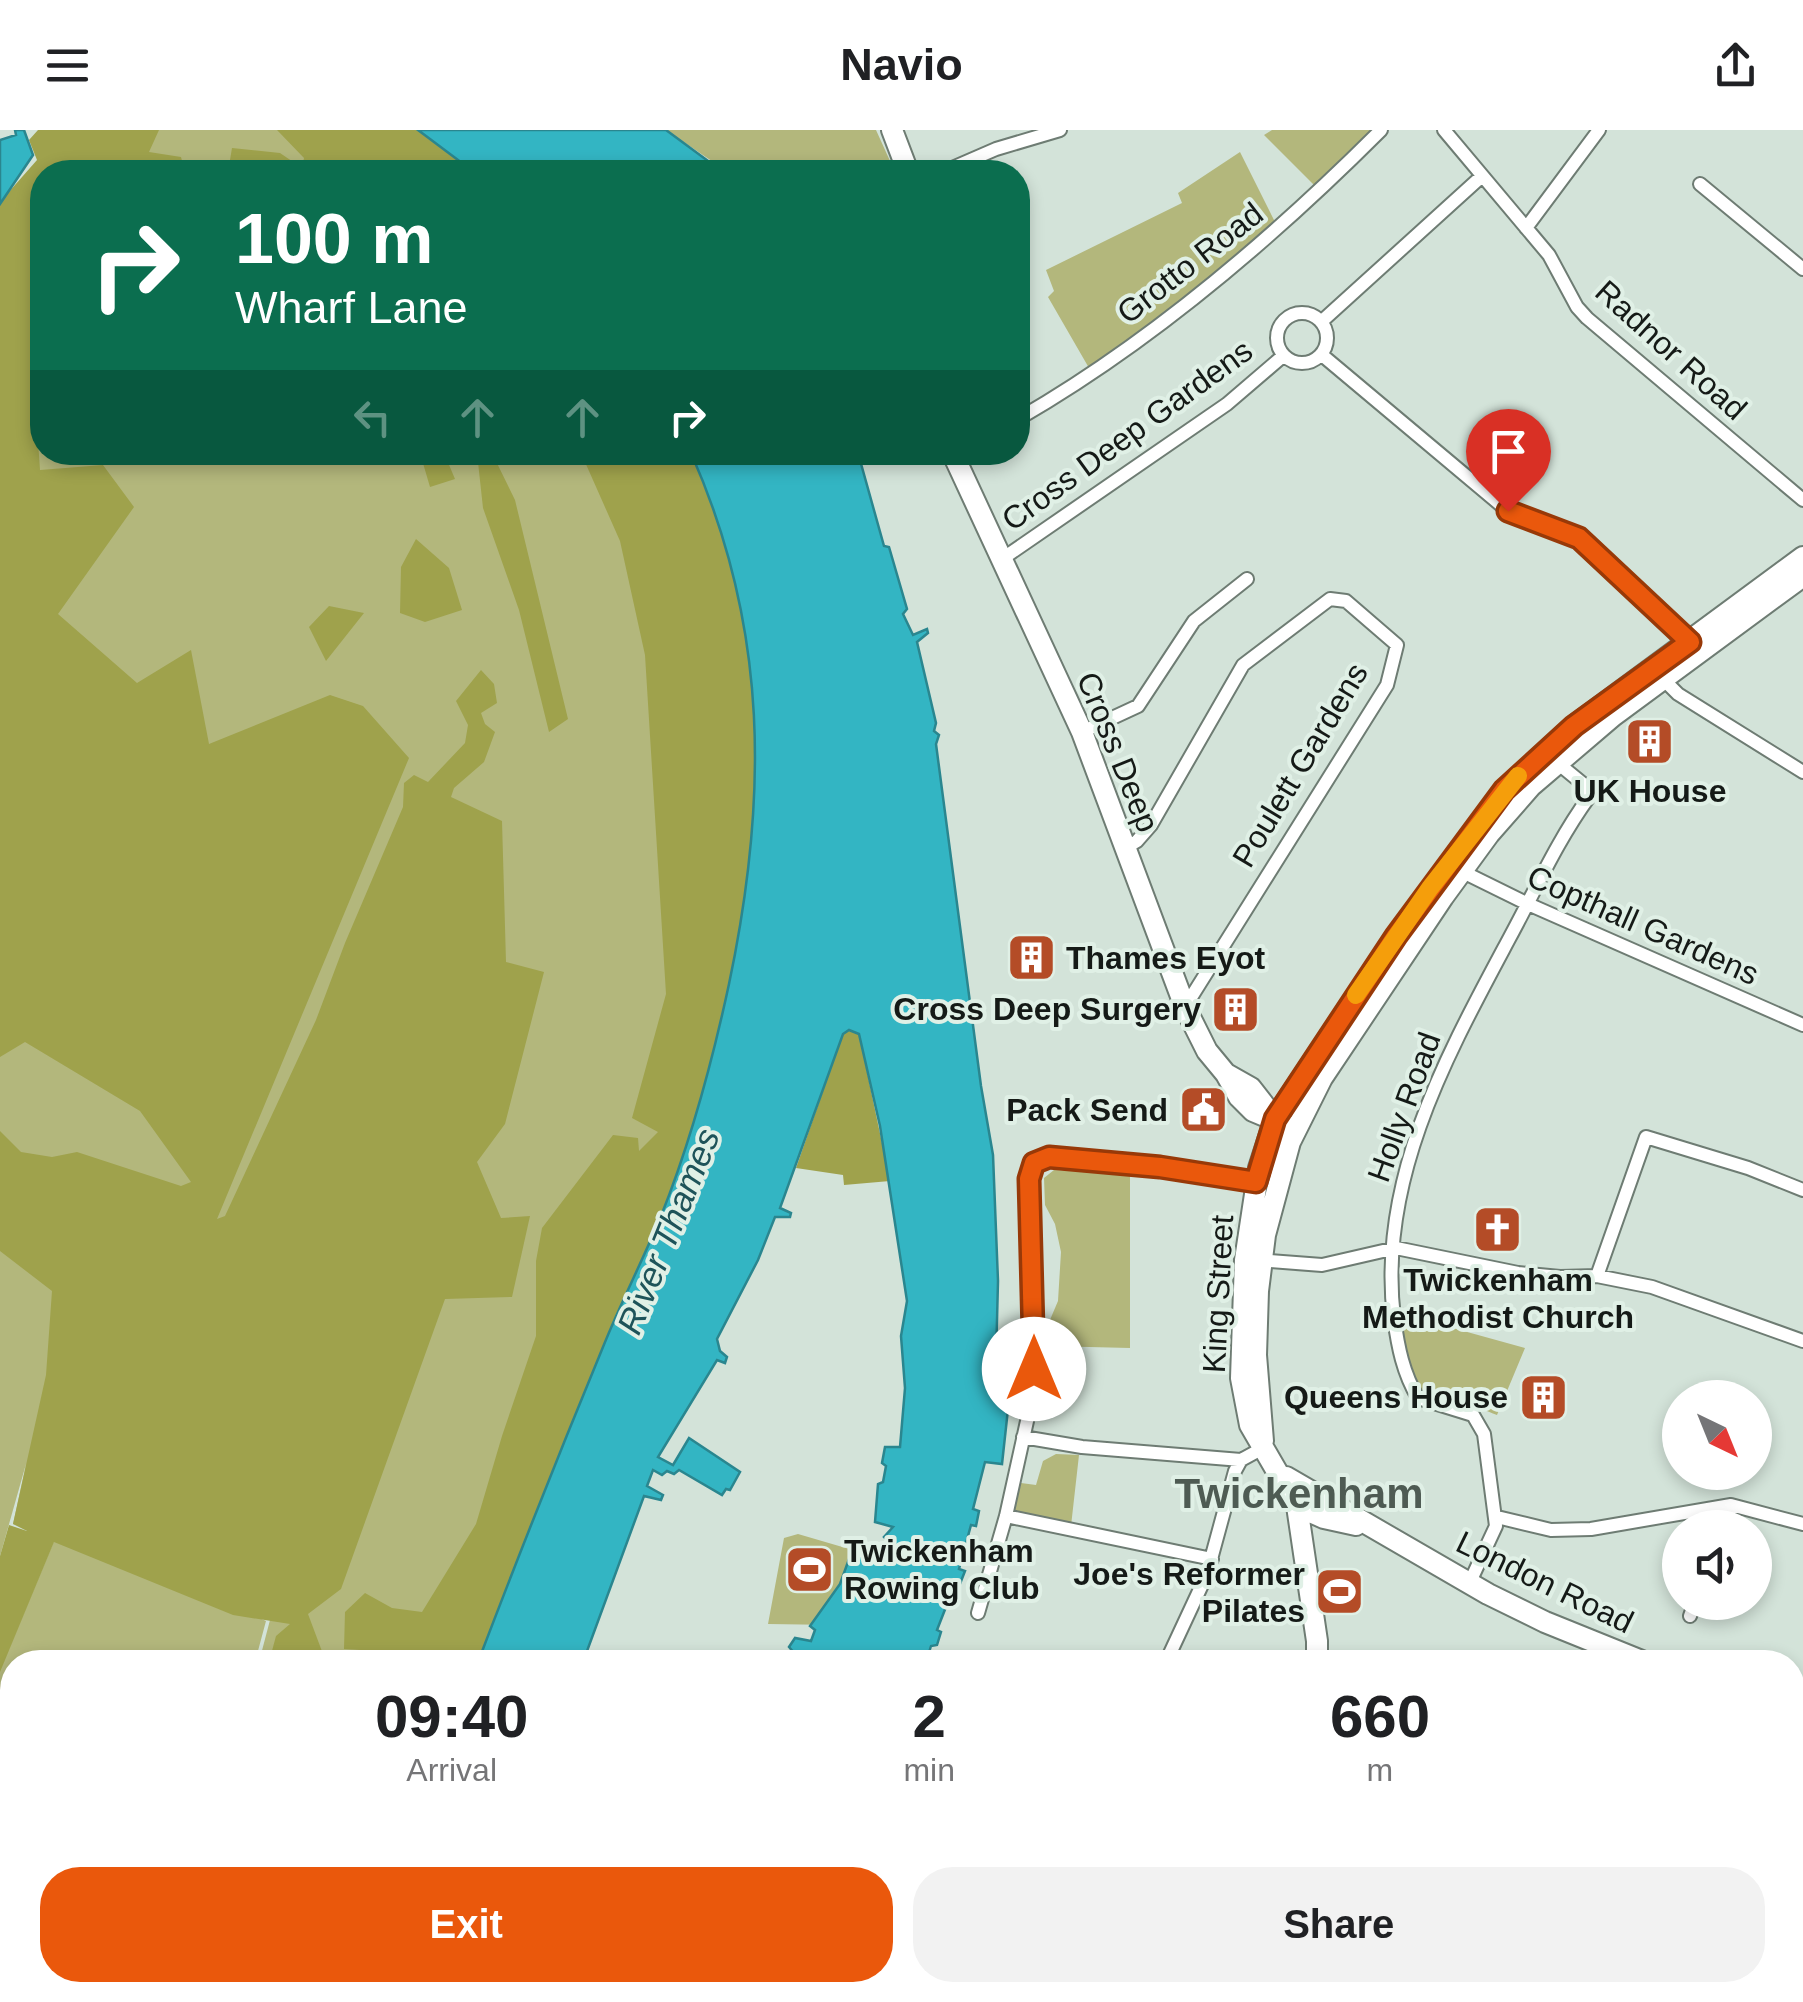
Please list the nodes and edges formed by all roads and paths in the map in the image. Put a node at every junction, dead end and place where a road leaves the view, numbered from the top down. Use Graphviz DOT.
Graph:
graph roads {
  1 [pos="892,130"];
  2 [pos="1060,130"];
  3 [pos="1381,130"];
  4 [pos="1444,130"];
  5 [pos="1599,130"];
  6 [pos="903,160"];
  7 [pos="970,160"];
  8 [pos="1482,176"];
  9 [pos="1700,184"];
  10 [pos="1526,228"];
  11 [pos="1803,269"];
  12 [pos="1321,322"];
  13 [pos="1322,355"];
  14 [pos="1283,356"];
  15 [pos="1030,411"];
  16 [pos="959,465"];
  17 [pos="1803,500"];
  18 [pos="1803,557"];
  19 [pos="1002,559"];
  20 [pos="1803,576"];
  21 [pos="1247,579"];
  22 [pos="1696,647"];
  23 [pos="1664,680"];
  24 [pos="1082,732"];
  25 [pos="1550,756"];
  26 [pos="1803,772"];
  27 [pos="1124,848"];
  28 [pos="1456,867"];
  29 [pos="1528,904"];
  30 [pos="1184,1007"];
  31 [pos="1803,1026"];
  32 [pos="1275,1119"];
  33 [pos="1295,1129"];
  34 [pos="1256,1182"];
  35 [pos="1803,1190"];
  36 [pos="1390,1248"];
  37 [pos="1253,1260"];
  38 [pos="1597,1276"];
  39 [pos="1803,1342"];
  40 [pos="1023,1437"];
  41 [pos="1263,1448"];
  42 [pos="1242,1460"];
  43 [pos="1280,1473"];
  44 [pos="1731,1505"];
  45 [pos="1297,1506"];
  46 [pos="1729,1510"];
  47 [pos="1006,1516"];
  48 [pos="1496,1516"];
  49 [pos="1803,1524"];
  50 [pos="1366,1526"];
  51 [pos="1212,1559"];
  52 [pos="1469,1584"];
  53 [pos="978,1614"];
  54 [pos="1172,1650"];
  55 [pos="1317,1650"];
  56 [pos="1614,1650"];
  1 -- 6 [label="main road"];
  2 -- 7 [label="street"];
  3 -- 15 [label="street, Grotto Road"];
  4 -- 8 [label="street, Radnor Road"];
  5 -- 10 [label="street"];
  8 -- 10 [label="street, Radnor Road"];
  8 -- 12 [label="street"];
  9 -- 11 [label="street"];
  10 -- 17 [label="street, Radnor Road"];
  12 -- 13 [label="street"];
  12 -- 14 [label="street, Cross Deep Gardens"];
  13 -- 14 [label="street, Cross Deep Gardens"];
  13 -- 22 [label="street"];
  14 -- 19 [label="street, Cross Deep Gardens"];
  16 -- 19 [label="main road, Cross Deep"];
  18 -- 22 [label="main road"];
  19 -- 24 [label="main road, Cross Deep"];
  20 -- 22 [label="main road"];
  21 -- 24 [label="street"];
  22 -- 23 [label="main road"];
  22 -- 25 [label="main road"];
  23 -- 25 [label="main road"];
  23 -- 26 [label="street"];
  24 -- 27 [label="main road, Cross Deep"];
  25 -- 28 [label="main road"];
  25 -- 29 [label="street, Holly Road"];
  27 -- 30 [label="main road, Cross Deep"];
  27 -- 30 [label="street, Poulett Gardens"];
  28 -- 29 [label="street, Copthall Gardens"];
  28 -- 32 [label="main road, King Street"];
  28 -- 33 [label="main road, King Street"];
  29 -- 31 [label="street, Copthall Gardens"];
  29 -- 36 [label="street, Holly Road"];
  30 -- 32 [label="main road, Cross Deep"];
  32 -- 33 [label="main road, Cross Deep"];
  32 -- 34 [label="main road, King Street"];
  33 -- 37 [label="main road, King Street"];
  34 -- 37 [label="main road, King Street"];
  34 -- 40 [label="street"];
  35 -- 38 [label="street"];
  36 -- 37 [label="street"];
  36 -- 38 [label="street"];
  36 -- 48 [label="street, Holly Road"];
  37 -- 41 [label="main road, King Street"];
  38 -- 39 [label="street"];
  40 -- 42 [label="street"];
  40 -- 47 [label="street"];
  41 -- 42 [label="street"];
  41 -- 43 [label="main road, London Road"];
  42 -- 51 [label="street"];
  43 -- 45 [label="main road, London Road"];
  43 -- 50 [label="main road, London Road"];
  44 -- 46 [label="street"];
  44 -- 48 [label="street"];
  44 -- 49 [label="street"];
  45 -- 50 [label="main road, London Road"];
  45 -- 55 [label="main road"];
  47 -- 51 [label="street"];
  47 -- 53 [label="street"];
  48 -- 52 [label="street, Holly Road"];
  50 -- 52 [label="main road, London Road"];
  51 -- 54 [label="street"];
  52 -- 56 [label="main road, London Road"];
}
